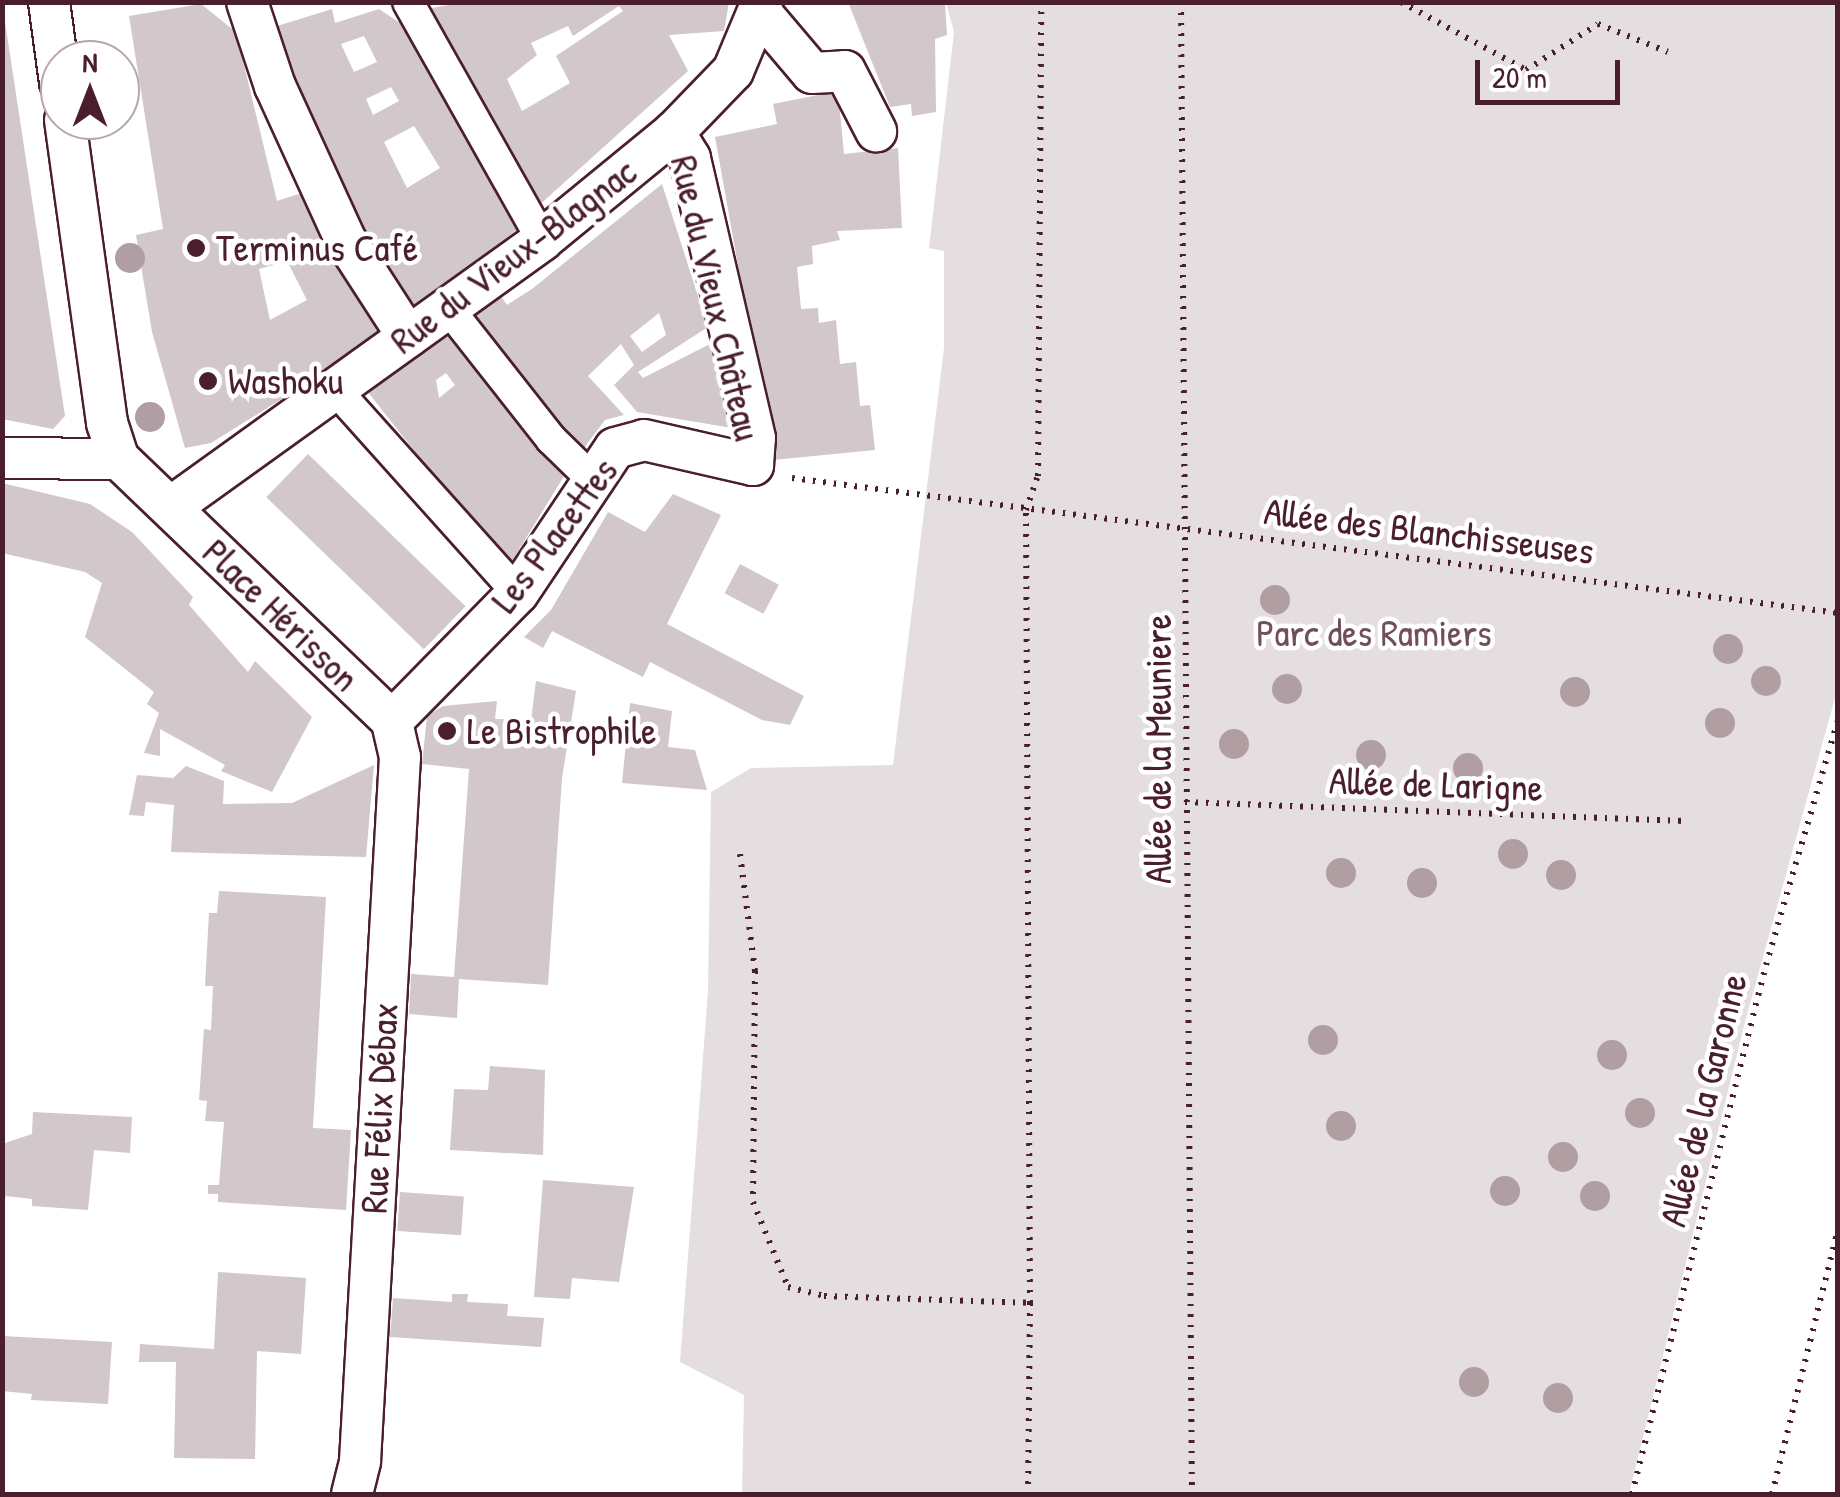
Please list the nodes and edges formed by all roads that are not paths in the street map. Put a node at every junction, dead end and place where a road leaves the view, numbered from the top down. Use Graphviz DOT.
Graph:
graph roads {
  1 [pos="247,2"];
  2 [pos="408,2"];
  3 [pos="49,3"];
  4 [pos="762,8"];
  5 [pos="54,40"];
  6 [pos="876,131"];
  7 [pos="674,132"];
  8 [pos="68,140"];
  9 [pos="542,240"];
  10 [pos="448,308"];
  11 [pos="408,337"];
  12 [pos="334,388"];
  13 [pos="2,458"];
  14 [pos="119,459"];
  15 [pos="753,465"];
  16 [pos="595,482"];
  17 [pos="171,507"];
  18 [pos="518,592"];
  19 [pos="392,720"];
  20 [pos="352,1494"];
  1 -- 11 [label="street"];
  2 -- 9 [label="street"];
  3 -- 5 [label="street"];
  4 -- 6 [label="street"];
  4 -- 7 [label="street, Rue du Vieux-Blagnac"];
  7 -- 9 [label="street, Rue du Vieux-Blagnac"];
  7 -- 15 [label="street, Rue du Vieux Château"];
  8 -- 14 [label="street"];
  9 -- 10 [label="street, Rue du Vieux-Blagnac"];
  10 -- 11 [label="street, Rue du Vieux-Blagnac"];
  10 -- 16 [label="street"];
  11 -- 12 [label="street, Rue du Vieux-Blagnac"];
  12 -- 17 [label="street, Rue du Vieux-Blagnac"];
  12 -- 18 [label="street"];
  13 -- 14 [label="street"];
  14 -- 17 [label="street, Place Hérisson"];
  15 -- 16 [label="street, Les Placettes"];
  16 -- 18 [label="street, Les Placettes"];
  17 -- 19 [label="street, Place Hérisson"];
  18 -- 19 [label="street, Les Placettes"];
  19 -- 20 [label="street, Rue Félix Débax"];
}
